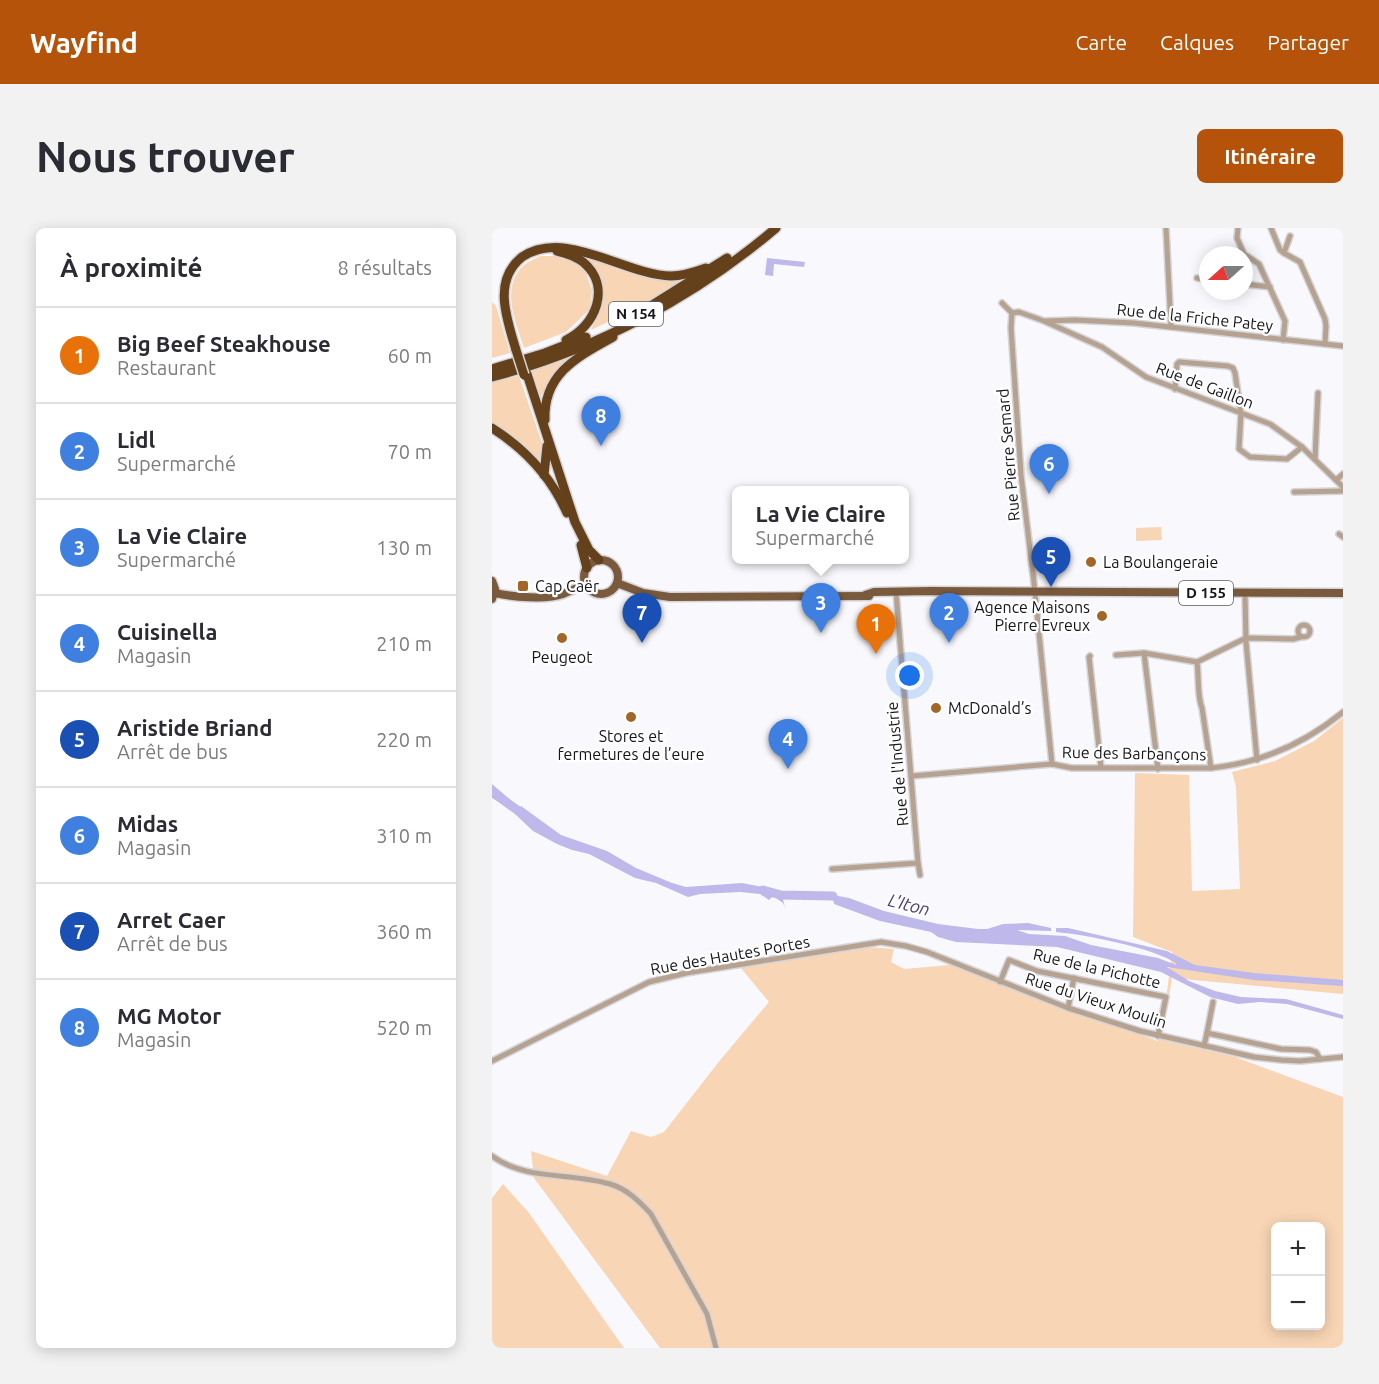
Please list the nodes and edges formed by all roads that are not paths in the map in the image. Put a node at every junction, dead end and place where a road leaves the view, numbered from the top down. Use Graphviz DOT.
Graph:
graph roads {
  1 [pos="767,228"];
  2 [pos="776,228"];
  3 [pos="1166,228"];
  4 [pos="1238,228"];
  5 [pos="1271,228"];
  6 [pos="1290,236"];
  7 [pos="1284,253"];
  8 [pos="720,263"];
  9 [pos="1253,285"];
  10 [pos="1270,287"];
  11 [pos="1002,303"];
  12 [pos="1012,313"];
  13 [pos="641,318"];
  14 [pos="1044,321"];
  15 [pos="1171,327"];
  16 [pos="1283,340"];
  17 [pos="1324,344"];
  18 [pos="1343,346"];
  19 [pos="518,350"];
  20 [pos="545,353"];
  21 [pos="492,369"];
  22 [pos="526,375"];
  23 [pos="492,376"];
  24 [pos="1175,389"];
  25 [pos="1318,393"];
  26 [pos="1241,414"];
  27 [pos="492,429"];
  28 [pos="546,431"];
  29 [pos="1302,447"];
  30 [pos="1315,459"];
  31 [pos="544,474"];
  32 [pos="1343,474"];
  33 [pos="1336,480"];
  34 [pos="1343,487"];
  35 [pos="1343,491"];
  36 [pos="1294,492"];
  37 [pos="599,560"];
  38 [pos="587,568"];
  39 [pos="492,581"];
  40 [pos="617,583"];
  41 [pos="586,584"];
  42 [pos="1245,593"];
  43 [pos="1343,593"];
  44 [pos="1035,594"];
  45 [pos="896,595"];
  46 [pos="494,596"];
  47 [pos="1300,637"];
  48 [pos="1246,638"];
  49 [pos="1144,653"];
  50 [pos="1116,655"];
  51 [pos="1090,656"];
  52 [pos="1197,662"];
  53 [pos="1343,712"];
  54 [pos="1257,760"];
  55 [pos="1053,764"];
  56 [pos="1101,767"];
  57 [pos="1211,768"];
  58 [pos="1158,769"];
  59 [pos="912,776"];
  60 [pos="918,862"];
  61 [pos="832,869"];
  62 [pos="920,875"];
  63 [pos="881,942"];
  64 [pos="1074,978"];
  65 [pos="1000,982"];
  66 [pos="1213,1002"];
  67 [pos="1068,1008"];
  68 [pos="1207,1033"];
  69 [pos="1158,1036"];
  70 [pos="1204,1046"];
  71 [pos="1343,1057"];
  72 [pos="1320,1059"];
  73 [pos="492,1061"];
  74 [pos="492,1156"];
  75 [pos="716,1348"];
  1 -- 8 [label="highway, N 154"];
  2 -- 13 [label="highway, N 154"];
  3 -- 15 [label="street"];
  4 -- 10 [label="street"];
  5 -- 7 [label="street"];
  6 -- 7 [label="street"];
  7 -- 17 [label="street"];
  8 -- 19 [label="highway"];
  8 -- 20 [label="highway, N 154"];
  9 -- 10 [label="street"];
  10 -- 16 [label="street"];
  11 -- 12 [label="street"];
  12 -- 14 [label="street, Rue de Gaillon"];
  12 -- 44 [label="street, Rue Pierre Semard"];
  13 -- 23 [label="highway, N 154"];
  13 -- 28 [label="highway"];
  14 -- 15 [label="street, Rue de la Friche Patey"];
  14 -- 24 [label="street, Rue de Gaillon"];
  15 -- 16 [label="street, Rue de la Friche Patey"];
  16 -- 17 [label="street, Rue de la Friche Patey"];
  17 -- 18 [label="street, Rue de la Friche Patey"];
  19 -- 20 [label="highway"];
  19 -- 22 [label="highway, bridge"];
  20 -- 21 [label="highway, N 154"];
  22 -- 28 [label="highway"];
  22 -- 31 [label="highway"];
  24 -- 26 [label="street, Rue de Gaillon"];
  24 -- 26 [label="street"];
  25 -- 30 [label="street"];
  26 -- 29 [label="street, Rue de Gaillon"];
  26 -- 29 [label="street"];
  27 -- 31 [label="highway"];
  28 -- 37 [label="highway"];
  29 -- 30 [label="street, Rue de Gaillon"];
  30 -- 33 [label="street, Rue de Gaillon"];
  31 -- 38 [label="highway"];
  32 -- 33 [label="street"];
  33 -- 34 [label="street, Rue de Gaillon"];
  35 -- 36 [label="street"];
  37 -- 38 [label="main road"];
  37 -- 40 [label="main road"];
  38 -- 41 [label="main road"];
  39 -- 46 [label="main road"];
  40 -- 41 [label="main road"];
  40 -- 45 [label="main road, D 155"];
  41 -- 46 [label="main road"];
  42 -- 43 [label="main road, D 155"];
  42 -- 44 [label="main road, D 155"];
  42 -- 48 [label="street"];
  44 -- 45 [label="main road, D 155"];
  44 -- 55 [label="street, Rue Pierre Semard"];
  45 -- 59 [label="street, Rue de l'Industrie"];
  47 -- 48 [label="street"];
  48 -- 52 [label="street"];
  48 -- 54 [label="street"];
  49 -- 50 [label="street"];
  49 -- 52 [label="street"];
  49 -- 58 [label="street"];
  51 -- 56 [label="street"];
  52 -- 57 [label="street"];
  53 -- 54 [label="street, Rue des Barbançons"];
  54 -- 57 [label="street, Rue des Barbançons"];
  55 -- 56 [label="street, Rue des Barbançons"];
  55 -- 59 [label="street, Rue des Barbançons"];
  56 -- 58 [label="street, Rue des Barbançons"];
  57 -- 58 [label="street, Rue des Barbançons"];
  59 -- 60 [label="street, Rue de l'Industrie"];
  60 -- 61 [label="street"];
  60 -- 62 [label="street, Rue de l'Industrie"];
  63 -- 65 [label="street, Rue du Vieux Moulin"];
  63 -- 73 [label="street, Rue des Hautes Portes"];
  64 -- 65 [label="street, Rue de la Pichotte"];
  64 -- 67 [label="street"];
  64 -- 69 [label="street, Rue de la Pichotte"];
  65 -- 67 [label="street, Rue du Vieux Moulin"];
  66 -- 68 [label="street"];
  67 -- 69 [label="street, Rue du Vieux Moulin"];
  68 -- 70 [label="street"];
  68 -- 72 [label="street"];
  69 -- 70 [label="street, Rue du Vieux Moulin"];
  70 -- 72 [label="street, Rue du Vieux Moulin"];
  71 -- 72 [label="street, Rue du Vieux Moulin"];
  74 -- 75 [label="street"];
}
